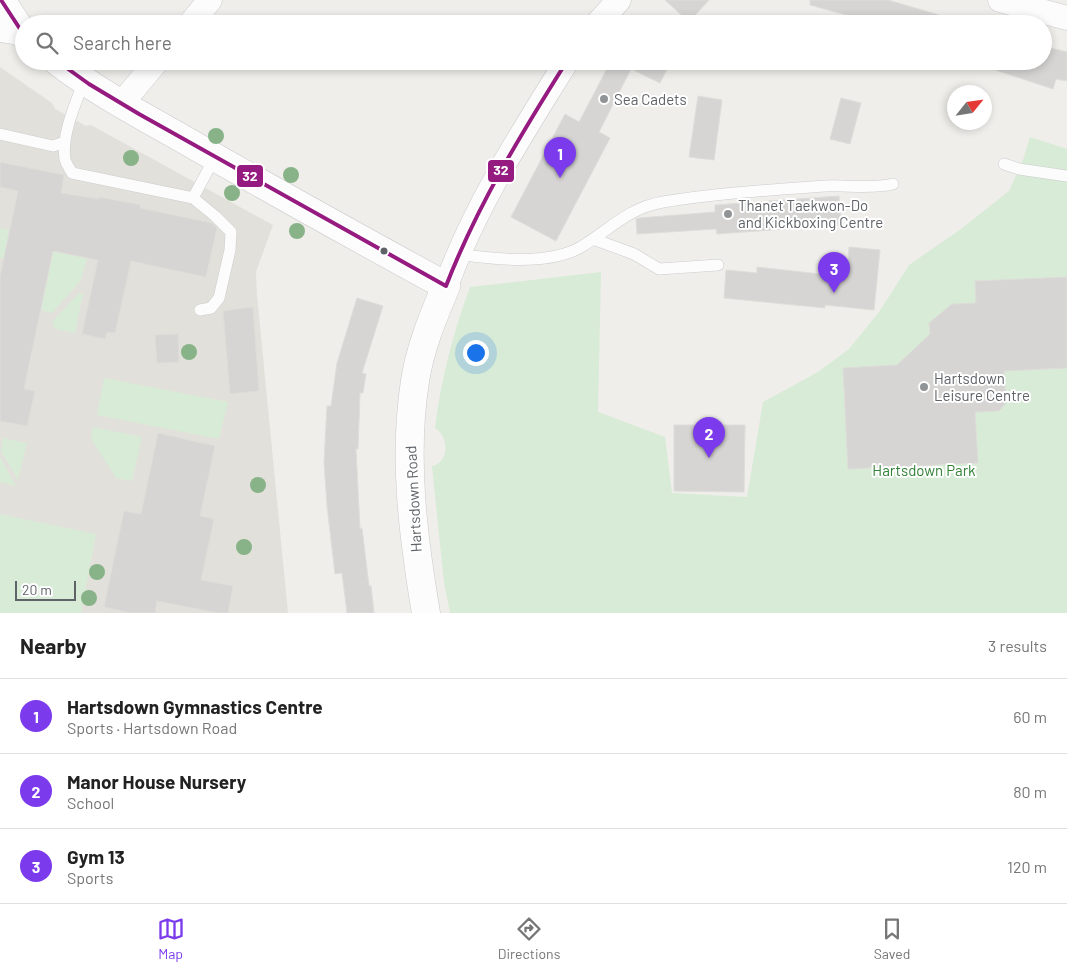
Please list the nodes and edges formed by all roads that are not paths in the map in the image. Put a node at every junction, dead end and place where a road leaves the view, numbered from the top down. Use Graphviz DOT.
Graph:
graph roads {
  1 [pos="1,0"];
  2 [pos="210,0"];
  3 [pos="619,0"];
  4 [pos="1000,0"];
  5 [pos="1058,11"];
  6 [pos="198,15"];
  7 [pos="605,15"];
  8 [pos="15,32"];
  9 [pos="70,70"];
  10 [pos="150,70"];
  11 [pos="562,70"];
  12 [pos="84,80"];
  13 [pos="121,104"];
  14 [pos="0,134"];
  15 [pos="65,142"];
  16 [pos="215,157"];
  17 [pos="1004,164"];
  18 [pos="1067,176"];
  19 [pos="893,184"];
  20 [pos="193,198"];
  21 [pos="593,239"];
  22 [pos="457,254"];
  23 [pos="718,265"];
  24 [pos="446,286"];
  25 [pos="200,310"];
  26 [pos="426,613"];
  1 -- 8 [label="main road"];
  2 -- 6 [label="street"];
  3 -- 7 [label="street"];
  4 -- 5 [label="street"];
  9 -- 12 [label="main road"];
  10 -- 13 [label="street"];
  11 -- 22 [label="street, Hartsdown Road"];
  12 -- 13 [label="main road"];
  12 -- 15 [label="lane"];
  13 -- 16 [label="main road"];
  14 -- 15 [label="lane"];
  15 -- 20 [label="lane"];
  16 -- 20 [label="lane"];
  16 -- 24 [label="main road"];
  17 -- 18 [label="lane"];
  19 -- 21 [label="lane"];
  20 -- 25 [label="lane"];
  21 -- 22 [label="lane"];
  21 -- 23 [label="lane"];
  22 -- 24 [label="street, Hartsdown Road"];
  24 -- 26 [label="main road, Hartsdown Road"];
}
